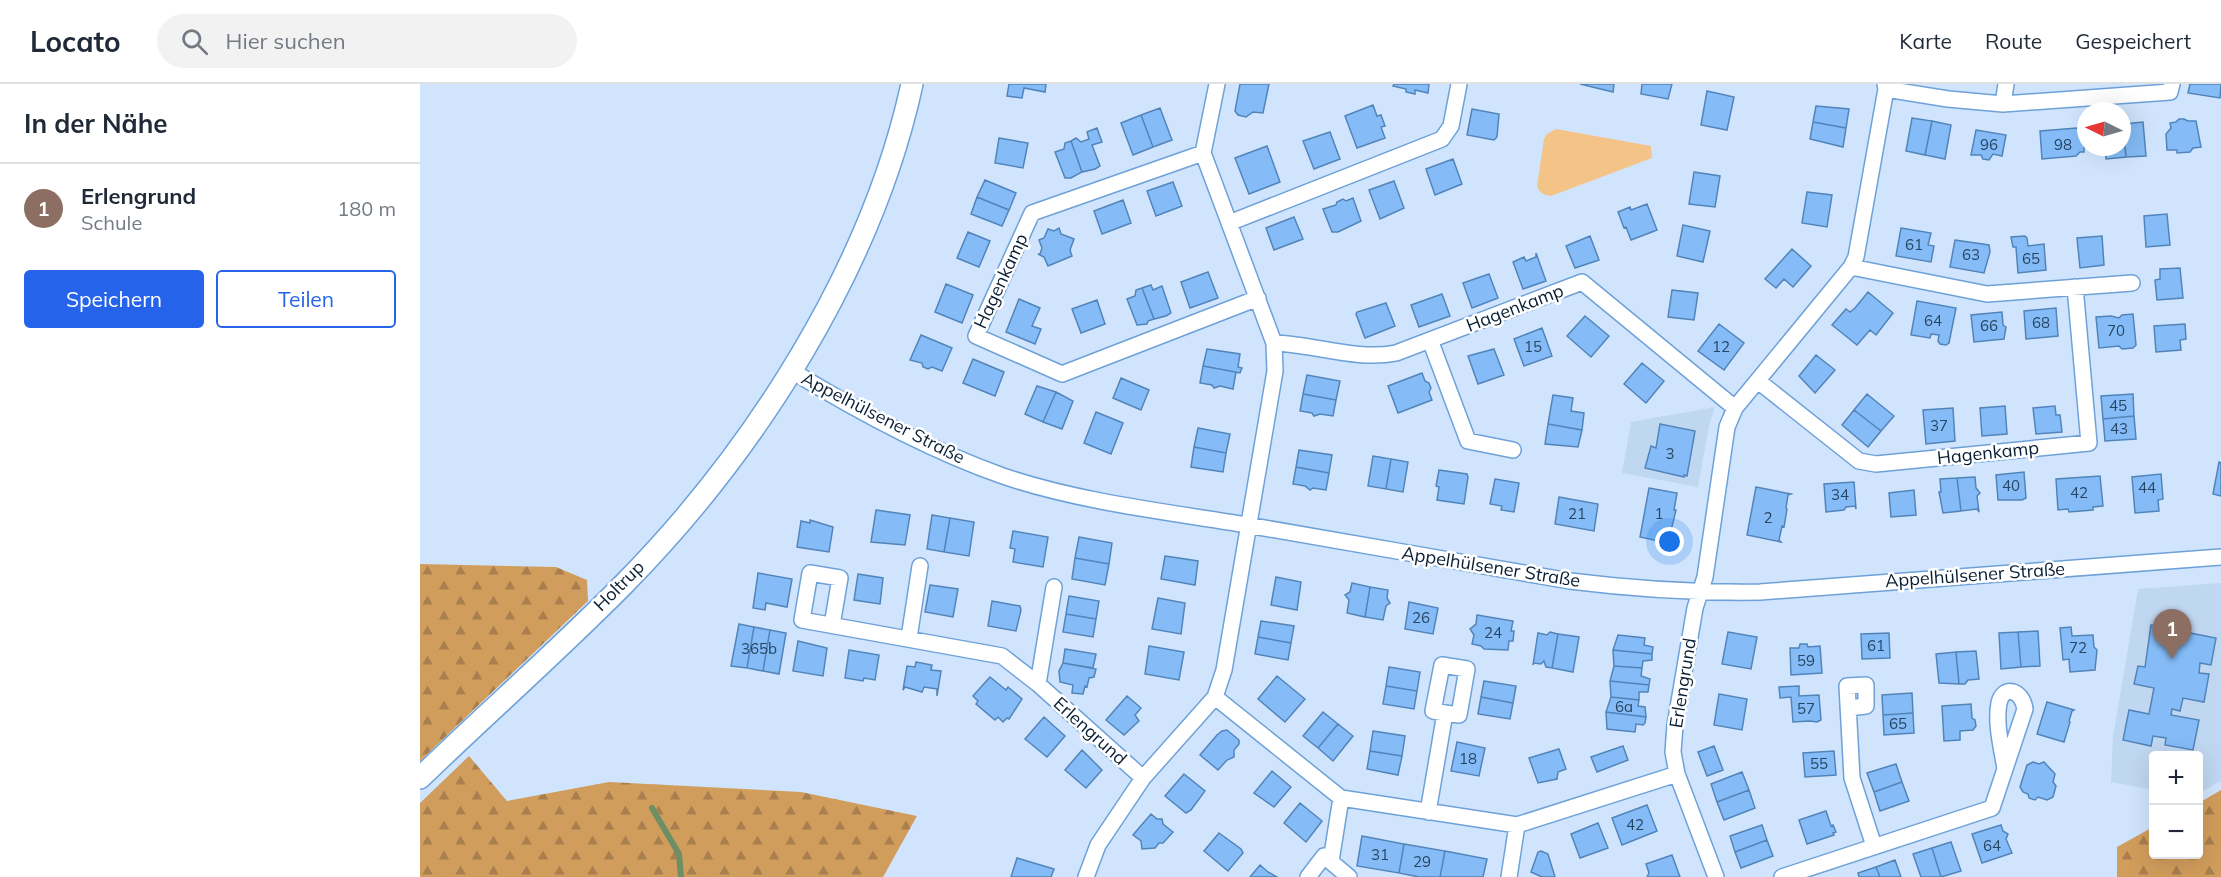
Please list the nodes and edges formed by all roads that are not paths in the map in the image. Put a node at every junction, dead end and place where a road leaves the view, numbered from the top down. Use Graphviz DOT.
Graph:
graph roads {
  1 [pos="912,84"];
  2 [pos="1216,84"];
  3 [pos="1459,84"];
  4 [pos="2006,84"];
  5 [pos="2172,84"];
  6 [pos="1885,87"];
  7 [pos="2143,89"];
  8 [pos="2003,104"];
  9 [pos="1203,153"];
  10 [pos="1229,223"];
  11 [pos="1851,267"];
  12 [pos="2133,283"];
  13 [pos="2075,287"];
  14 [pos="1258,298"];
  15 [pos="1430,340"];
  16 [pos="1274,343"];
  17 [pos="792,371"];
  18 [pos="1758,381"];
  19 [pos="1735,408"];
  20 [pos="1513,450"];
  21 [pos="1248,525"];
  22 [pos="2221,557"];
  23 [pos="920,566"];
  24 [pos="1054,587"];
  25 [pos="1699,593"];
  26 [pos="832,625"];
  27 [pos="909,638"];
  28 [pos="1038,684"];
  29 [pos="1215,697"];
  30 [pos="1848,708"];
  31 [pos="1445,713"];
  32 [pos="2005,769"];
  33 [pos="1677,774"];
  34 [pos="420,778"];
  35 [pos="1143,778"];
  36 [pos="1341,798"];
  37 [pos="1428,812"];
  38 [pos="1517,825"];
  39 [pos="1874,846"];
  40 [pos="1331,861"];
  41 [pos="1086,877"];
  42 [pos="1308,877"];
  43 [pos="1348,877"];
  44 [pos="1509,877"];
  45 [pos="1716,877"];
  46 [pos="1782,877"];
  1 -- 17 [label="main road, Holtrup"];
  2 -- 9 [label="street"];
  3 -- 10 [label="street"];
  4 -- 8 [label="street"];
  5 -- 7 [label="street"];
  6 -- 8 [label="street"];
  6 -- 11 [label="street"];
  7 -- 8 [label="street"];
  9 -- 10 [label="street"];
  9 -- 14 [label="street, Hagenkamp"];
  10 -- 14 [label="street"];
  11 -- 13 [label="street"];
  11 -- 18 [label="street"];
  12 -- 13 [label="street"];
  13 -- 18 [label="street, Hagenkamp"];
  14 -- 16 [label="street"];
  15 -- 16 [label="street, Hagenkamp"];
  15 -- 19 [label="street, Hagenkamp"];
  15 -- 20 [label="street"];
  16 -- 21 [label="street"];
  17 -- 21 [label="street, Appelhülsener Straße"];
  17 -- 34 [label="main road, Holtrup"];
  18 -- 19 [label="street"];
  19 -- 25 [label="street"];
  21 -- 25 [label="street, Appelhülsener Straße"];
  21 -- 29 [label="street, Erlengrund"];
  22 -- 25 [label="street, Appelhülsener Straße"];
  23 -- 27 [label="street"];
  24 -- 28 [label="street, Erlengrund"];
  25 -- 33 [label="street, Erlengrund"];
  26 -- 27 [label="street, Erlengrund"];
  27 -- 28 [label="street, Erlengrund"];
  28 -- 35 [label="street, Erlengrund"];
  29 -- 35 [label="street, Erlengrund"];
  29 -- 36 [label="street"];
  30 -- 39 [label="street"];
  31 -- 37 [label="street"];
  32 -- 39 [label="street"];
  33 -- 38 [label="street"];
  33 -- 45 [label="street, Erlengrund"];
  35 -- 41 [label="street, Erlengrund"];
  36 -- 37 [label="street"];
  36 -- 40 [label="street"];
  37 -- 38 [label="street"];
  38 -- 44 [label="street"];
  39 -- 46 [label="street"];
  40 -- 42 [label="street"];
  40 -- 43 [label="street"];
}
